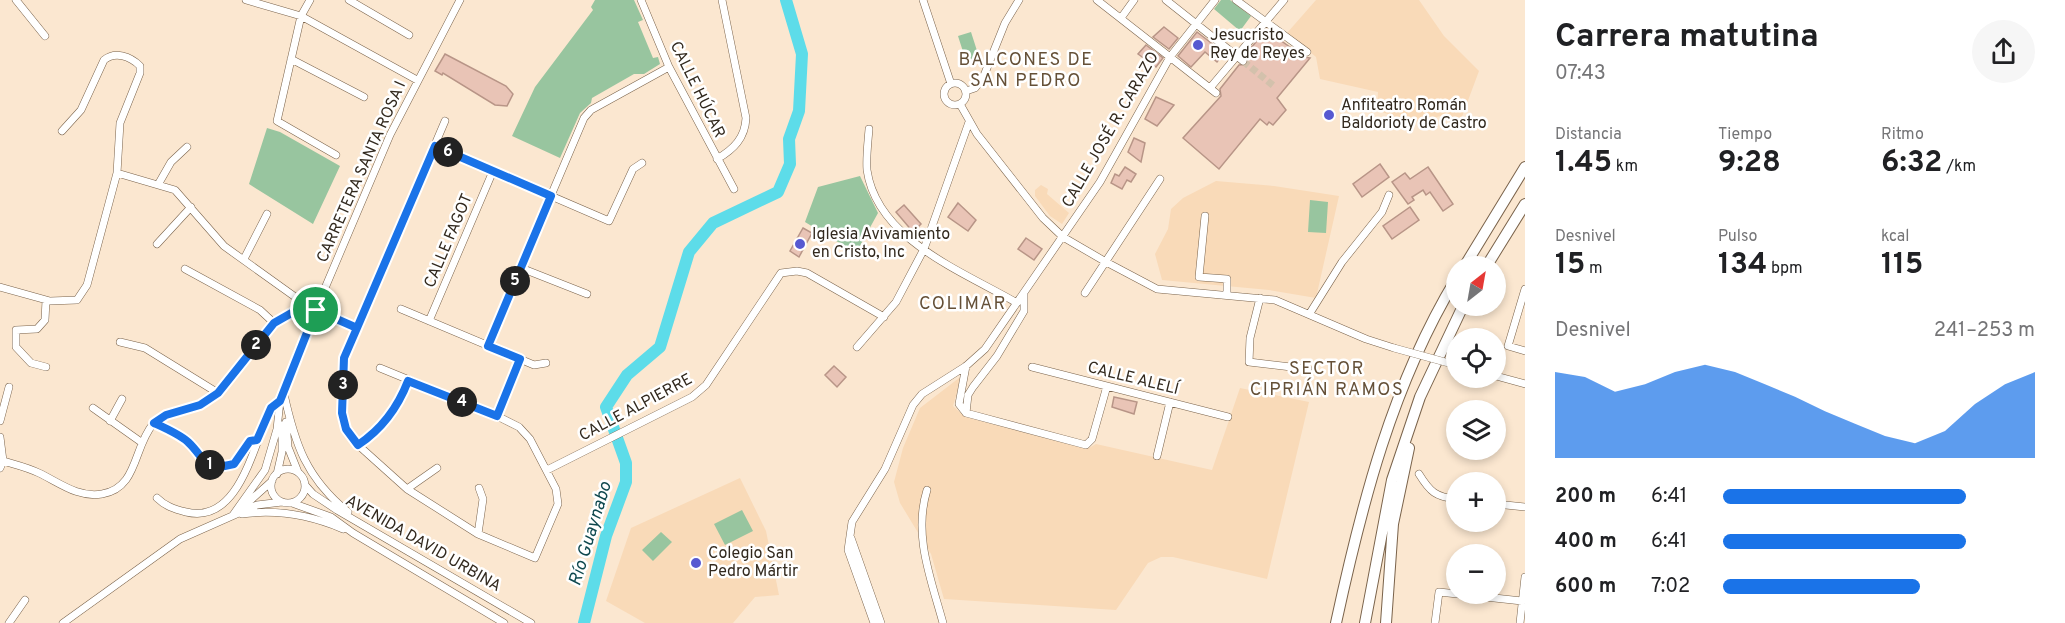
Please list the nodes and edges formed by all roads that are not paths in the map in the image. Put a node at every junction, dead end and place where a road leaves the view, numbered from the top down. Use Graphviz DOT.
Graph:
graph roads {
  1 [pos="16,0"];
  2 [pos="246,0"];
  3 [pos="310,0"];
  4 [pos="349,0"];
  5 [pos="460,0"];
  6 [pos="641,0"];
  7 [pos="722,0"];
  8 [pos="923,0"];
  9 [pos="1019,0"];
  10 [pos="1097,0"];
  11 [pos="1134,0"];
  12 [pos="1166,0"];
  13 [pos="1215,0"];
  14 [pos="1236,0"];
  15 [pos="1284,0"];
  16 [pos="301,15"];
  17 [pos="1121,18"];
  18 [pos="1265,23"];
  19 [pos="1196,24"];
  20 [pos="409,35"];
  21 [pos="45,36"];
  22 [pos="1307,52"];
  23 [pos="1170,57"];
  24 [pos="1240,58"];
  25 [pos="291,59"];
  26 [pos="669,67"];
  27 [pos="417,81"];
  28 [pos="951,84"];
  29 [pos="966,91"];
  30 [pos="364,97"];
  31 [pos="960,104"];
  32 [pos="445,122"];
  33 [pos="969,122"];
  34 [pos="869,129"];
  35 [pos="62,131"];
  36 [pos="435,146"];
  37 [pos="187,147"];
  38 [pos="336,155"];
  39 [pos="717,159"];
  40 [pos="642,163"];
  41 [pos="1525,166"];
  42 [pos="493,171"];
  43 [pos="117,173"];
  44 [pos="1160,179"];
  45 [pos="159,183"];
  46 [pos="734,189"];
  47 [pos="1389,195"];
  48 [pos="551,196"];
  49 [pos="1525,204"];
  50 [pos="191,207"];
  51 [pos="267,213"];
  52 [pos="1205,216"];
  53 [pos="1063,237"];
  54 [pos="157,244"];
  55 [pos="924,249"];
  56 [pos="1471,256"];
  57 [pos="1493,256"];
  58 [pos="244,259"];
  59 [pos="1106,262"];
  60 [pos="521,267"];
  61 [pos="185,269"];
  62 [pos="0,287"];
  63 [pos="1525,289"];
  64 [pos="1085,293"];
  65 [pos="587,294"];
  66 [pos="1024,294"];
  67 [pos="323,295"];
  68 [pos="1227,295"];
  69 [pos="1260,298"];
  70 [pos="1446,298"];
  71 [pos="46,300"];
  72 [pos="1017,303"];
  73 [pos="305,304"];
  74 [pos="401,309"];
  75 [pos="316,310"];
  76 [pos="1310,313"];
  77 [pos="1457,316"];
  78 [pos="884,317"];
  79 [pos="429,321"];
  80 [pos="274,323"];
  81 [pos="357,328"];
  82 [pos="120,342"];
  83 [pos="488,346"];
  84 [pos="857,347"];
  85 [pos="1525,351"];
  86 [pos="520,359"];
  87 [pos="1446,362"];
  88 [pos="546,363"];
  89 [pos="966,366"];
  90 [pos="1032,367"];
  91 [pos="46,368"];
  92 [pos="380,368"];
  93 [pos="1308,369"];
  94 [pos="1506,379"];
  95 [pos="408,381"];
  96 [pos="1525,384"];
  97 [pos="1107,386"];
  98 [pos="9,387"];
  99 [pos="218,393"];
  100 [pos="284,393"];
  101 [pos="1420,397"];
  102 [pos="122,399"];
  103 [pos="280,401"];
  104 [pos="1170,402"];
  105 [pos="93,408"];
  106 [pos="966,413"];
  107 [pos="497,416"];
  108 [pos="1228,417"];
  109 [pos="0,421"];
  110 [pos="110,421"];
  111 [pos="154,423"];
  112 [pos="0,437"];
  113 [pos="257,440"];
  114 [pos="141,442"];
  115 [pos="358,445"];
  116 [pos="1157,456"];
  117 [pos="1,463"];
  118 [pos="437,468"];
  119 [pos="547,470"];
  120 [pos="298,473"];
  121 [pos="1419,474"];
  122 [pos="275,477"];
  123 [pos="305,485"];
  124 [pos="479,488"];
  125 [pos="407,489"];
  126 [pos="927,490"];
  127 [pos="157,498"];
  128 [pos="1446,498"];
  129 [pos="282,502"];
  130 [pos="292,502"];
  131 [pos="1506,505"];
  132 [pos="1525,507"];
  133 [pos="233,515"];
  134 [pos="360,521"];
  135 [pos="353,533"];
  136 [pos="478,534"];
  137 [pos="850,534"];
  138 [pos="1525,577"];
  139 [pos="25,600"];
  140 [pos="1522,602"];
  141 [pos="9,623"];
  142 [pos="63,623"];
  143 [pos="504,623"];
  144 [pos="531,623"];
  145 [pos="874,623"];
  146 [pos="881,623"];
  147 [pos="943,623"];
  148 [pos="1336,623"];
  149 [pos="1365,623"];
  150 [pos="1386,623"];
  151 [pos="1435,623"];
  152 [pos="1520,623"];
  1 -- 21 [label="street"];
  2 -- 16 [label="street"];
  3 -- 16 [label="street"];
  4 -- 20 [label="street"];
  5 -- 27 [label="street, CARRETERA SANTA ROSA I"];
  6 -- 26 [label="street, CALLE HÚCAR"];
  7 -- 39 [label="street"];
  8 -- 28 [label="street"];
  9 -- 29 [label="street"];
  10 -- 17 [label="street"];
  11 -- 17 [label="street"];
  12 -- 19 [label="street"];
  13 -- 19 [label="street, CALLE JOSÉ R. CARAZO"];
  14 -- 18 [label="street"];
  15 -- 18 [label="street"];
  16 -- 25 [label="street"];
  16 -- 27 [label="street"];
  17 -- 23 [label="street"];
  18 -- 22 [label="street"];
  18 -- 24 [label="street"];
  19 -- 23 [label="street, CALLE JOSÉ R. CARAZO"];
  19 -- 24 [label="street"];
  23 -- 24 [label="street"];
  23 -- 53 [label="street, CALLE JOSÉ R. CARAZO"];
  25 -- 30 [label="street"];
  25 -- 38 [label="street"];
  26 -- 39 [label="street, CALLE HÚCAR"];
  26 -- 48 [label="street"];
  27 -- 67 [label="street, CARRETERA SANTA ROSA I"];
  28 -- 29 [label="street"];
  28 -- 31 [label="street"];
  29 -- 31 [label="street"];
  31 -- 33 [label="street"];
  32 -- 36 [label="street"];
  33 -- 53 [label="street"];
  33 -- 55 [label="street"];
  34 -- 55 [label="street"];
  35 -- 43 [label="street"];
  36 -- 42 [label="street"];
  36 -- 81 [label="street"];
  37 -- 45 [label="street"];
  39 -- 46 [label="street, CALLE HÚCAR"];
  40 -- 48 [label="street"];
  41 -- 56 [label="highway"];
  42 -- 48 [label="street"];
  42 -- 79 [label="street, CALLE FAGOT"];
  43 -- 45 [label="street"];
  43 -- 71 [label="street"];
  44 -- 59 [label="street"];
  45 -- 50 [label="street"];
  47 -- 76 [label="street"];
  48 -- 60 [label="street"];
  49 -- 57 [label="highway"];
  50 -- 54 [label="street"];
  50 -- 58 [label="street"];
  51 -- 58 [label="street"];
  52 -- 68 [label="street"];
  53 -- 59 [label="street"];
  53 -- 66 [label="street, CALLE JOSÉ R. CARAZO"];
  55 -- 72 [label="street"];
  55 -- 78 [label="street"];
  58 -- 73 [label="street"];
  59 -- 64 [label="street"];
  59 -- 68 [label="street"];
  60 -- 65 [label="street"];
  60 -- 83 [label="street"];
  61 -- 80 [label="street"];
  62 -- 71 [label="street"];
  63 -- 85 [label="street"];
  66 -- 72 [label="street, CALLE JOSÉ R. CARAZO"];
  66 -- 106 [label="street"];
  67 -- 73 [label="street"];
  67 -- 75 [label="street, CARRETERA SANTA ROSA I"];
  68 -- 69 [label="street"];
  69 -- 76 [label="street"];
  69 -- 93 [label="street"];
  70 -- 148 [label="highway"];
  71 -- 91 [label="street"];
  72 -- 89 [label="street, CALLE JOSÉ R. CARAZO"];
  73 -- 80 [label="street"];
  74 -- 79 [label="street"];
  75 -- 81 [label="street"];
  75 -- 100 [label="street, CARRETERA SANTA ROSA I"];
  76 -- 87 [label="street, bridge"];
  77 -- 101 [label="highway"];
  78 -- 84 [label="street"];
  78 -- 119 [label="street, CALLE ALPIERRE"];
  79 -- 83 [label="street"];
  80 -- 99 [label="street"];
  81 -- 115 [label="street"];
  82 -- 99 [label="street"];
  83 -- 86 [label="street"];
  86 -- 88 [label="street"];
  86 -- 107 [label="street"];
  89 -- 106 [label="street"];
  89 -- 137 [label="street, CALLE JOSÉ R. CARAZO"];
  90 -- 97 [label="street, CALLE ALELÍ"];
  92 -- 95 [label="street"];
  94 -- 96 [label="street"];
  95 -- 107 [label="street"];
  95 -- 115 [label="street"];
  97 -- 104 [label="street, CALLE ALELÍ"];
  97 -- 106 [label="street"];
  98 -- 109 [label="street"];
  99 -- 111 [label="street"];
  100 -- 103 [label="street, CARRETERA SANTA ROSA I"];
  100 -- 120 [label="street, CARRETERA SANTA ROSA I"];
  100 -- 122 [label="street, CARRETERA SANTA ROSA I"];
  100 -- 134 [label="street"];
  101 -- 149 [label="highway"];
  101 -- 150 [label="highway"];
  102 -- 110 [label="street"];
  103 -- 113 [label="street"];
  103 -- 133 [label="street, CARRETERA SANTA ROSA I"];
  104 -- 108 [label="street, CALLE ALELÍ"];
  104 -- 116 [label="street"];
  105 -- 110 [label="street"];
  107 -- 119 [label="street"];
  110 -- 114 [label="street"];
  111 -- 113 [label="street"];
  111 -- 114 [label="street"];
  112 -- 117 [label="street"];
  113 -- 127 [label="street"];
  114 -- 117 [label="street"];
  115 -- 125 [label="street"];
  118 -- 125 [label="street"];
  119 -- 136 [label="street"];
  120 -- 122 [label="street"];
  120 -- 123 [label="street"];
  121 -- 128 [label="street"];
  122 -- 129 [label="street"];
  122 -- 133 [label="street"];
  123 -- 130 [label="street"];
  123 -- 134 [label="street, AVENIDA DAVID URBINA"];
  124 -- 136 [label="street"];
  125 -- 136 [label="street"];
  126 -- 147 [label="street"];
  129 -- 130 [label="street"];
  129 -- 133 [label="street"];
  130 -- 135 [label="street, AVENIDA DAVID URBINA"];
  131 -- 132 [label="street"];
  133 -- 135 [label="street"];
  133 -- 142 [label="street"];
  134 -- 144 [label="street, AVENIDA DAVID URBINA"];
  135 -- 143 [label="street, AVENIDA DAVID URBINA"];
  137 -- 145 [label="street, CALLE JOSÉ R. CARAZO"];
  137 -- 146 [label="street"];
  138 -- 140 [label="street"];
  139 -- 141 [label="street"];
  140 -- 151 [label="street"];
  140 -- 152 [label="street"];
}
